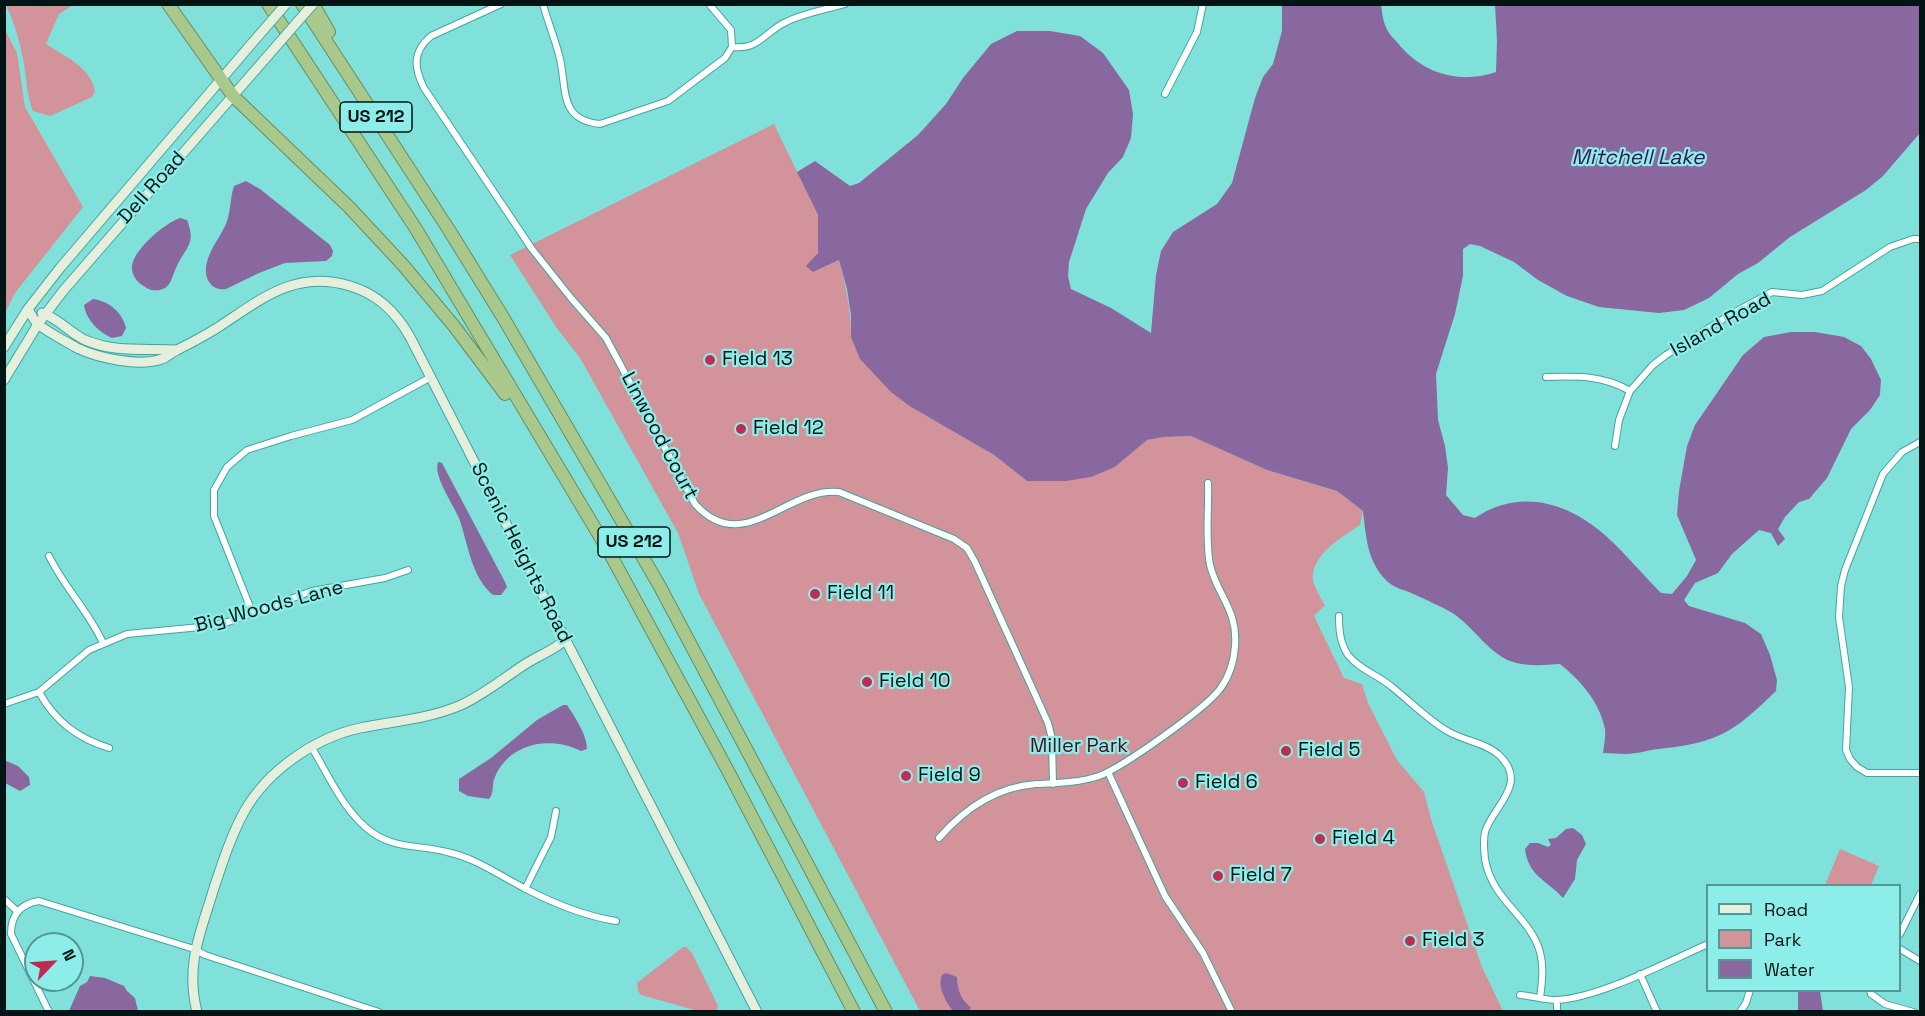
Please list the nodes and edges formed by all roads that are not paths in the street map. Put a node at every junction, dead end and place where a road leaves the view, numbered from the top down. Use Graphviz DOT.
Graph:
graph roads {
  1 [pos="168,4"];
  2 [pos="268,4"];
  3 [pos="286,4"];
  4 [pos="302,4"];
  5 [pos="313,4"];
  6 [pos="501,4"];
  7 [pos="543,4"];
  8 [pos="709,4"];
  9 [pos="845,4"];
  10 [pos="1203,4"];
  11 [pos="732,47"];
  12 [pos="222,79"];
  13 [pos="1165,94"];
  14 [pos="233,96"];
  15 [pos="449,230"];
  16 [pos="1920,239"];
  17 [pos="28,309"];
  18 [pos="46,314"];
  19 [pos="38,324"];
  20 [pos="4,347"];
  21 [pos="177,350"];
  22 [pos="1546,376"];
  23 [pos="431,377"];
  24 [pos="4,380"];
  25 [pos="1630,391"];
  26 [pos="1920,442"];
  27 [pos="1615,446"];
  28 [pos="1208,483"];
  29 [pos="608,550"];
  30 [pos="49,556"];
  31 [pos="408,570"];
  32 [pos="252,612"];
  33 [pos="1339,616"];
  34 [pos="566,640"];
  35 [pos="103,643"];
  36 [pos="39,692"];
  37 [pos="4,704"];
  38 [pos="109,748"];
  39 [pos="312,748"];
  40 [pos="1108,772"];
  41 [pos="1920,773"];
  42 [pos="1053,783"];
  43 [pos="556,811"];
  44 [pos="939,838"];
  45 [pos="807,861"];
  46 [pos="783,877"];
  47 [pos="525,889"];
  48 [pos="1920,894"];
  49 [pos="4,899"];
  50 [pos="17,911"];
  51 [pos="616,921"];
  52 [pos="1901,930"];
  53 [pos="1706,944"];
  54 [pos="194,950"];
  55 [pos="1901,950"];
  56 [pos="1920,961"];
  57 [pos="1640,974"];
  58 [pos="1749,992"];
  59 [pos="1870,992"];
  60 [pos="1520,995"];
  61 [pos="1540,998"];
  62 [pos="1557,1000"];
  63 [pos="49,1011"];
  64 [pos="197,1011"];
  65 [pos="379,1011"];
  66 [pos="757,1011"];
  67 [pos="845,1011"];
  68 [pos="854,1011"];
  69 [pos="886,1011"];
  70 [pos="895,1011"];
  71 [pos="1232,1011"];
  72 [pos="1557,1011"];
  73 [pos="1657,1011"];
  74 [pos="1740,1011"];
  75 [pos="1913,1011"];
  1 -- 12 [label="highway"];
  2 -- 29 [label="highway, US 212"];
  3 -- 12 [label="street, Dell Road, bridge"];
  4 -- 15 [label="highway, US 212"];
  5 -- 14 [label="street, Dell Road, bridge"];
  5 -- 15 [label="highway"];
  6 -- 42 [label="street, Linwood Court"];
  7 -- 11 [label="street"];
  8 -- 11 [label="street"];
  9 -- 11 [label="street"];
  10 -- 13 [label="street"];
  12 -- 14 [label="highway"];
  12 -- 17 [label="street, Dell Road"];
  14 -- 18 [label="street, Dell Road"];
  14 -- 29 [label="highway"];
  15 -- 45 [label="highway, US 212"];
  16 -- 25 [label="street, Island Road"];
  17 -- 18 [label="street, Scenic Heights Road"];
  17 -- 19 [label="street, Scenic Heights Road"];
  17 -- 20 [label="street, Dell Road"];
  18 -- 19 [label="street, Dell Road"];
  18 -- 21 [label="street, Scenic Heights Road"];
  19 -- 21 [label="street, Scenic Heights Road"];
  19 -- 24 [label="street, Dell Road"];
  21 -- 23 [label="street, Scenic Heights Road"];
  22 -- 25 [label="street"];
  23 -- 32 [label="street"];
  23 -- 34 [label="street, Scenic Heights Road"];
  25 -- 27 [label="street, Island Road"];
  26 -- 41 [label="street"];
  28 -- 40 [label="street"];
  29 -- 46 [label="highway, US 212"];
  30 -- 35 [label="street"];
  31 -- 32 [label="street, Big Woods Lane"];
  32 -- 35 [label="street, Big Woods Lane"];
  33 -- 61 [label="street"];
  34 -- 39 [label="street"];
  34 -- 66 [label="street, Scenic Heights Road"];
  35 -- 36 [label="street, Big Woods Lane"];
  36 -- 37 [label="street, Big Woods Lane"];
  36 -- 38 [label="street"];
  39 -- 47 [label="street"];
  39 -- 54 [label="street"];
  40 -- 42 [label="street"];
  40 -- 71 [label="street"];
  42 -- 44 [label="street"];
  43 -- 47 [label="street"];
  45 -- 69 [label="highway, US 212"];
  45 -- 70 [label="highway"];
  46 -- 67 [label="highway"];
  46 -- 68 [label="highway, US 212"];
  47 -- 51 [label="street"];
  48 -- 52 [label="street"];
  49 -- 50 [label="street"];
  50 -- 54 [label="street"];
  50 -- 63 [label="street"];
  53 -- 57 [label="street"];
  54 -- 64 [label="street"];
  54 -- 65 [label="street"];
  55 -- 56 [label="street"];
  57 -- 62 [label="street"];
  57 -- 73 [label="street"];
  58 -- 74 [label="street"];
  59 -- 75 [label="street"];
  60 -- 61 [label="street"];
  61 -- 62 [label="street"];
  62 -- 72 [label="street"];
}
